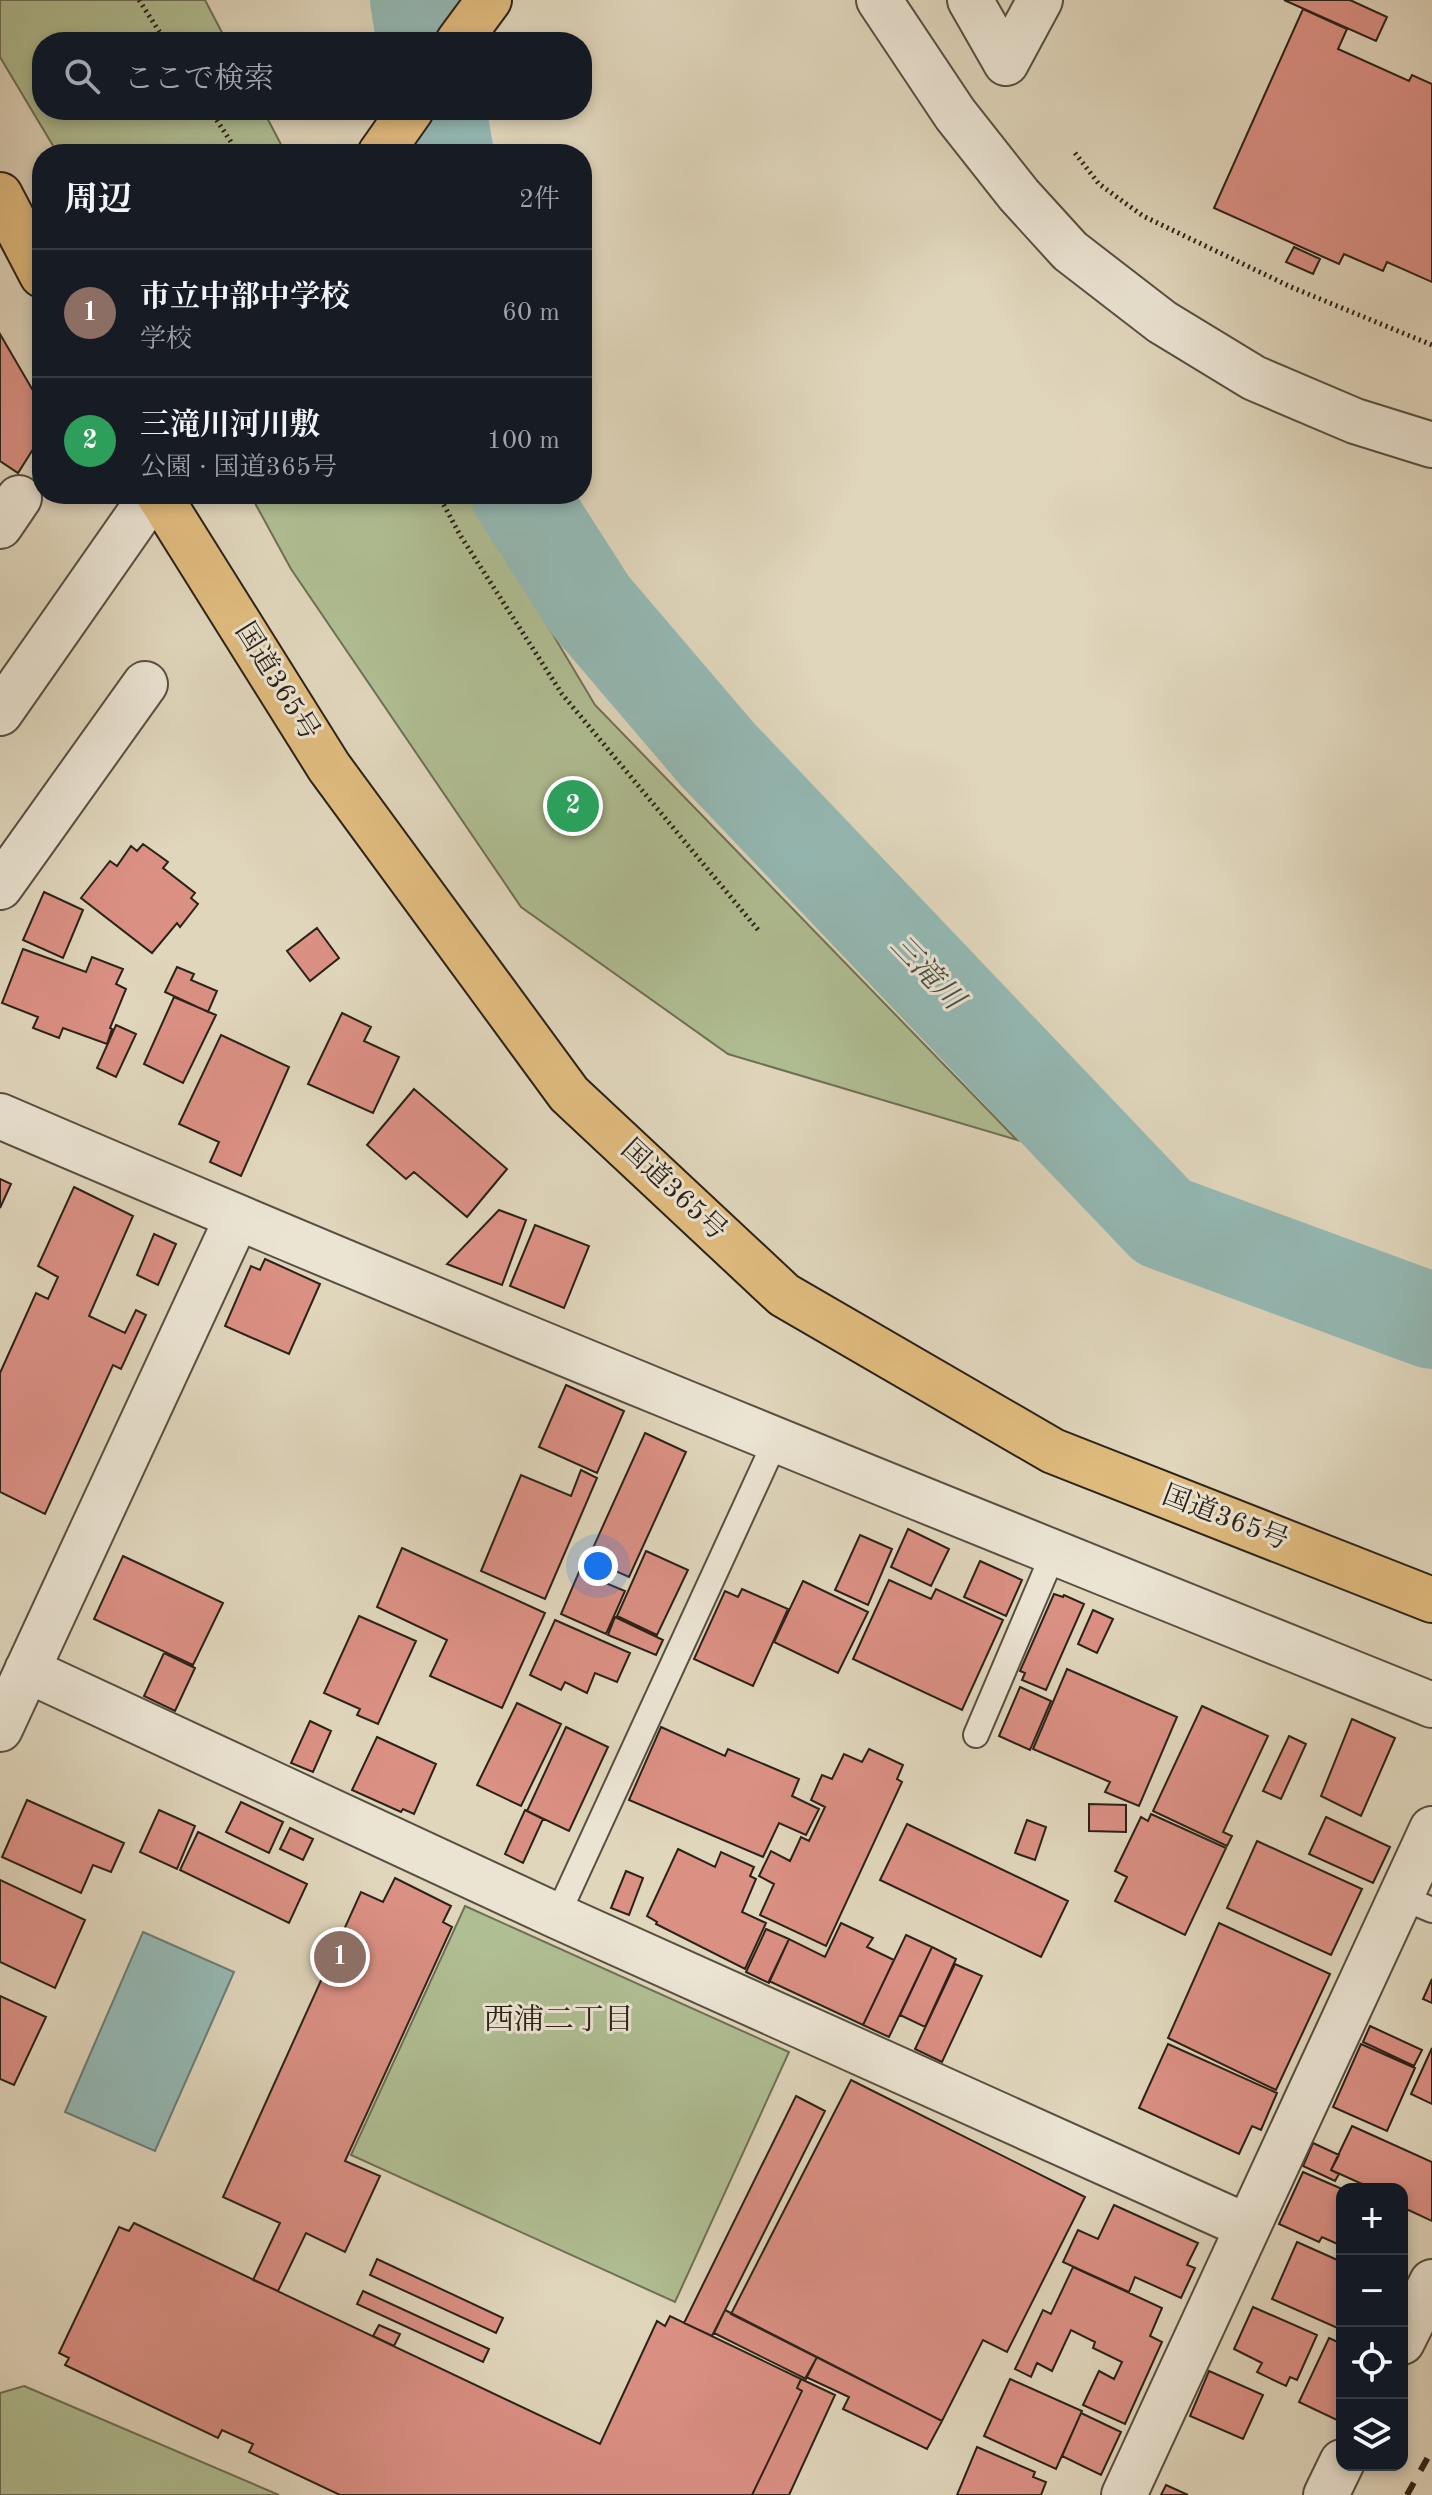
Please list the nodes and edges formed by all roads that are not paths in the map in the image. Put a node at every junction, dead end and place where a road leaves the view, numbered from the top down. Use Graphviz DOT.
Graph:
graph roads {
  1 [pos="489,0"];
  2 [pos="879,0"];
  3 [pos="970,0"];
  4 [pos="1040,0"];
  5 [pos="465,32"];
  6 [pos="404,120"];
  7 [pos="387,144"];
  8 [pos="0,195"];
  9 [pos="32,256"];
  10 [pos="1432,445"];
  11 [pos="148,504"];
  12 [pos="161,504"];
  13 [pos="145,684"];
  14 [pos="0,713"];
  15 [pos="0,887"];
  16 [pos="0,1116"];
  17 [pos="237,1218"];
  18 [pos="776,1440"];
  19 [pos="1054,1552"];
  20 [pos="1432,1600"];
  21 [pos="27,1670"];
  22 [pos="1432,1705"];
  23 [pos="0,1729"];
  24 [pos="976,1735"];
  25 [pos="1432,1829"];
  26 [pos="1416,1904"];
  27 [pos="557,1916"];
  28 [pos="1248,2227"];
  29 [pos="1432,2282"];
  30 [pos="1408,2330"];
  31 [pos="1338,2471"];
  32 [pos="1124,2495"];
  33 [pos="1326,2495"];
  1 -- 5 [label="highway"];
  2 -- 10 [label="street"];
  3 -- 4 [label="street"];
  6 -- 7 [label="highway"];
  8 -- 9 [label="highway"];
  11 -- 14 [label="street"];
  12 -- 20 [label="highway, 国道365号"];
  13 -- 15 [label="street"];
  16 -- 17 [label="street"];
  17 -- 18 [label="street"];
  17 -- 21 [label="street"];
  18 -- 19 [label="street"];
  18 -- 27 [label="lane"];
  19 -- 22 [label="street"];
  19 -- 24 [label="lane"];
  21 -- 23 [label="street"];
  21 -- 27 [label="street"];
  25 -- 26 [label="street"];
  26 -- 28 [label="street"];
  27 -- 28 [label="street"];
  28 -- 32 [label="street"];
  29 -- 30 [label="street"];
  31 -- 33 [label="street"];
}
